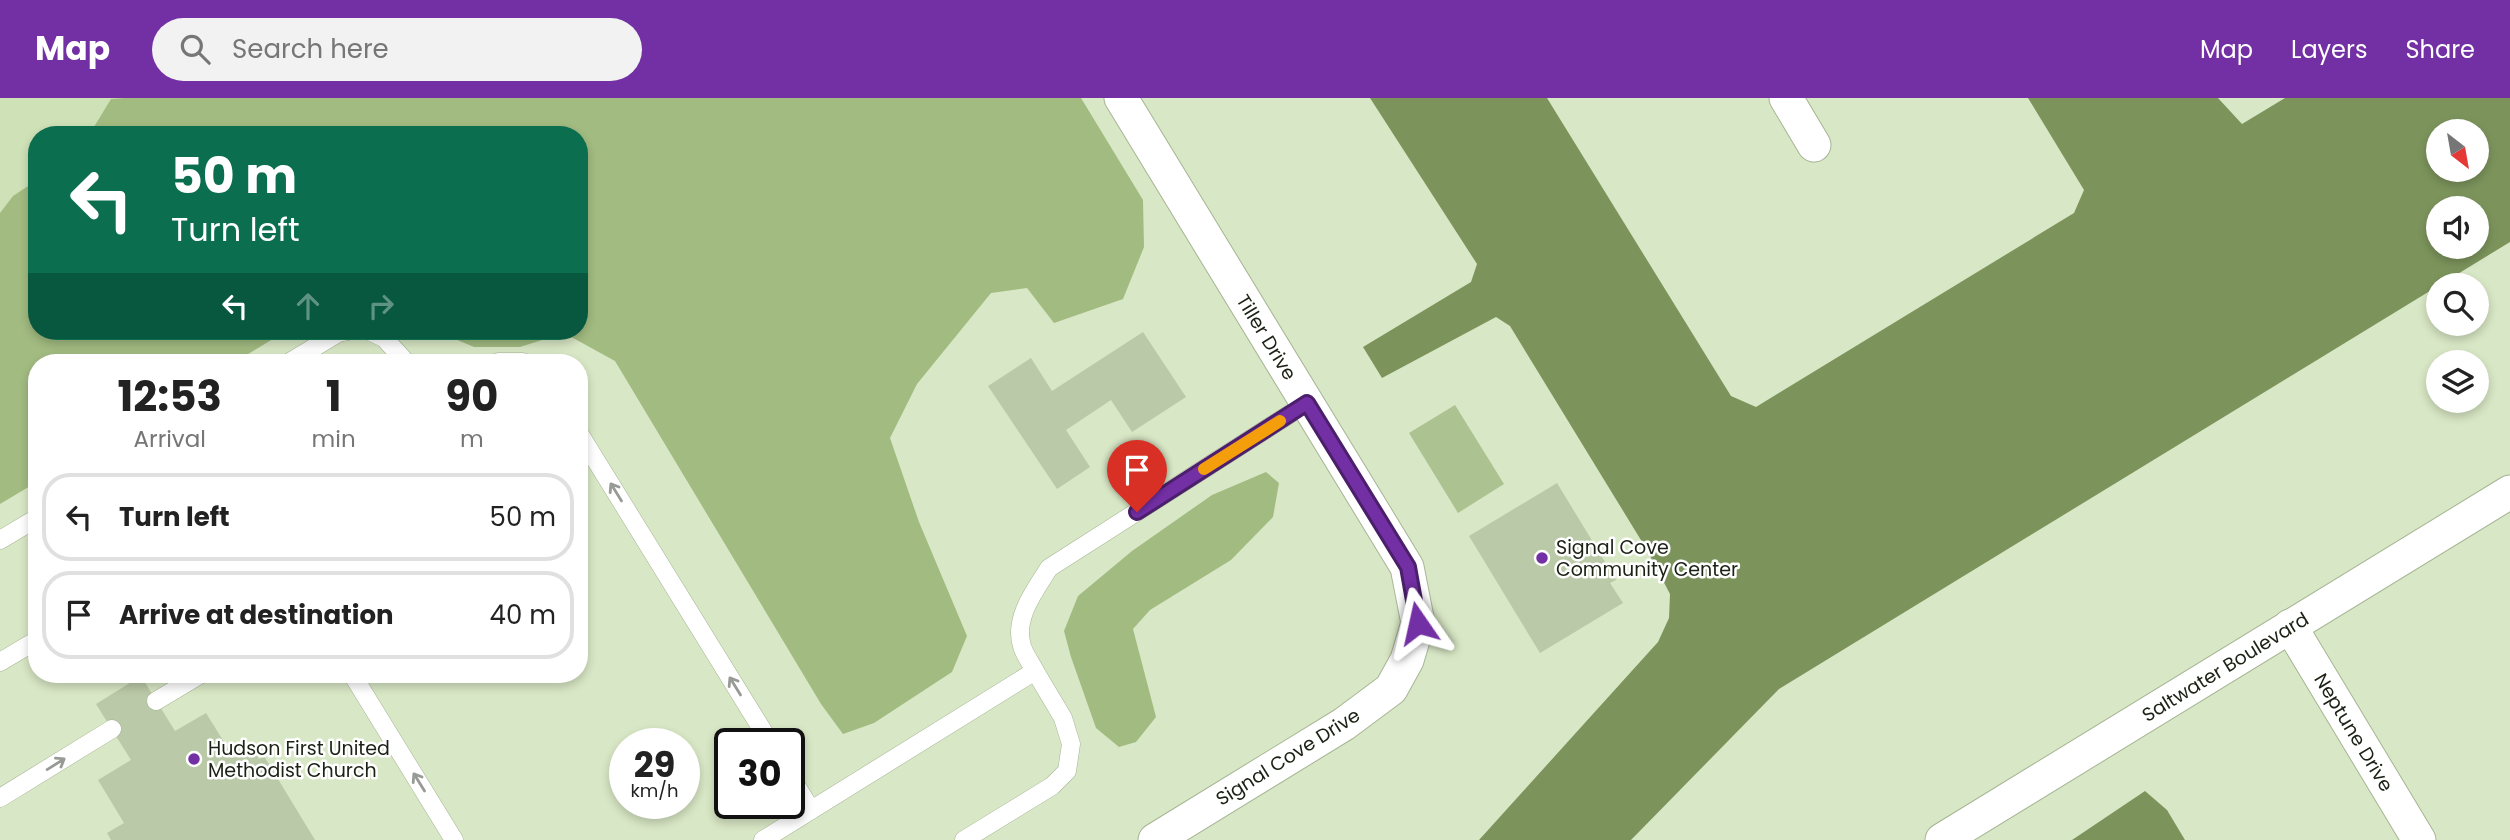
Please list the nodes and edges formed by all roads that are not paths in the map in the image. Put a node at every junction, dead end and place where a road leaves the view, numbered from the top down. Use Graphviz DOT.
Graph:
graph roads {
  1 [pos="1121,98"];
  2 [pos="1786,98"];
  3 [pos="1814,145"];
  4 [pos="326,340"];
  5 [pos="386,340"];
  6 [pos="303,354"];
  7 [pos="399,354"];
  8 [pos="1307,403"];
  9 [pos="588,448"];
  10 [pos="2510,492"];
  11 [pos="28,523"];
  12 [pos="0,540"];
  13 [pos="2290,626"];
  14 [pos="28,645"];
  15 [pos="1407,660"];
  16 [pos="0,662"];
  17 [pos="1035,671"];
  18 [pos="186,683"];
  19 [pos="358,683"];
  20 [pos="156,701"];
  21 [pos="761,728"];
  22 [pos="111,729"];
  23 [pos="0,798"];
  24 [pos="805,800"];
  25 [pos="811,810"];
  26 [pos="454,840"];
  27 [pos="763,840"];
  28 [pos="964,840"];
  29 [pos="1155,840"];
  30 [pos="1942,840"];
  31 [pos="2419,840"];
  1 -- 8 [label="street, Tiller Drive"];
  2 -- 3 [label="street"];
  4 -- 6 [label="lane"];
  5 -- 7 [label="lane"];
  8 -- 15 [label="street, Tiller Drive"];
  8 -- 17 [label="lane"];
  21 -- 9 [label="lane, one-way"];
  10 -- 13 [label="street, Saltwater Boulevard"];
  11 -- 12 [label="lane"];
  13 -- 30 [label="street, Saltwater Boulevard"];
  13 -- 31 [label="street, Neptune Drive"];
  14 -- 16 [label="lane"];
  15 -- 29 [label="street, Signal Cove Drive"];
  17 -- 25 [label="lane"];
  17 -- 28 [label="lane"];
  18 -- 20 [label="lane"];
  26 -- 19 [label="lane, one-way"];
  23 -- 22 [label="lane, one-way"];
  24 -- 25 [label="lane"];
  25 -- 27 [label="lane"];
}
